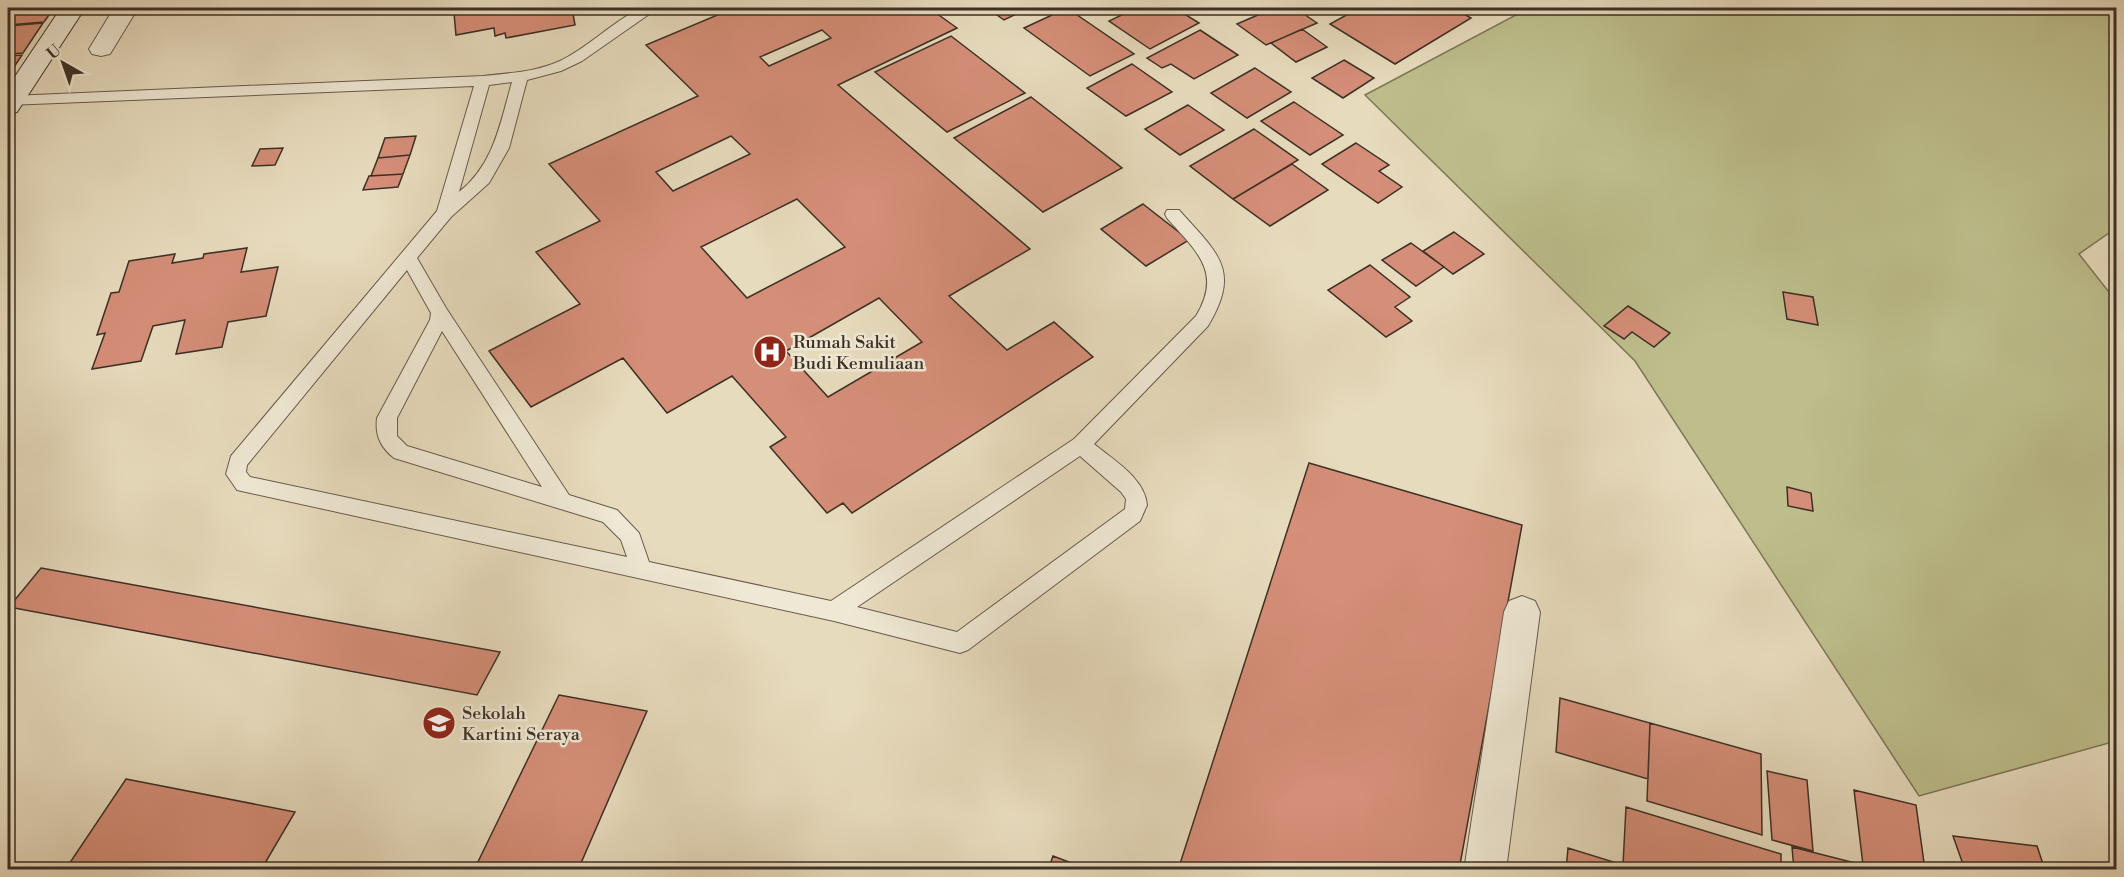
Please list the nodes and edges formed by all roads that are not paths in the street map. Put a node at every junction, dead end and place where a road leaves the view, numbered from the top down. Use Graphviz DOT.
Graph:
graph roads {
  1 [pos="73,8"];
  2 [pos="126,8"];
  3 [pos="651,8"];
  4 [pos="101,49"];
  5 [pos="521,75"];
  6 [pos="483,81"];
  7 [pos="9,104"];
  8 [pos="445,213"];
  9 [pos="1173,214"];
  10 [pos="409,258"];
  11 [pos="440,313"];
  12 [pos="1081,445"];
  13 [pos="562,501"];
  14 [pos="640,570"];
  15 [pos="834,611"];
  16 [pos="1522,612"];
  17 [pos="1485,870"];
  1 -- 7 [label="street"];
  2 -- 4 [label="street"];
  3 -- 5 [label="lane"];
  5 -- 6 [label="lane"];
  5 -- 8 [label="lane"];
  6 -- 7 [label="lane"];
  6 -- 8 [label="lane"];
  8 -- 10 [label="lane"];
  9 -- 12 [label="lane"];
  10 -- 11 [label="lane"];
  10 -- 14 [label="lane"];
  11 -- 13 [label="lane"];
  11 -- 13 [label="lane"];
  12 -- 15 [label="lane"];
  12 -- 15 [label="lane"];
  13 -- 14 [label="lane"];
  14 -- 15 [label="lane"];
  16 -- 17 [label="street"];
}
